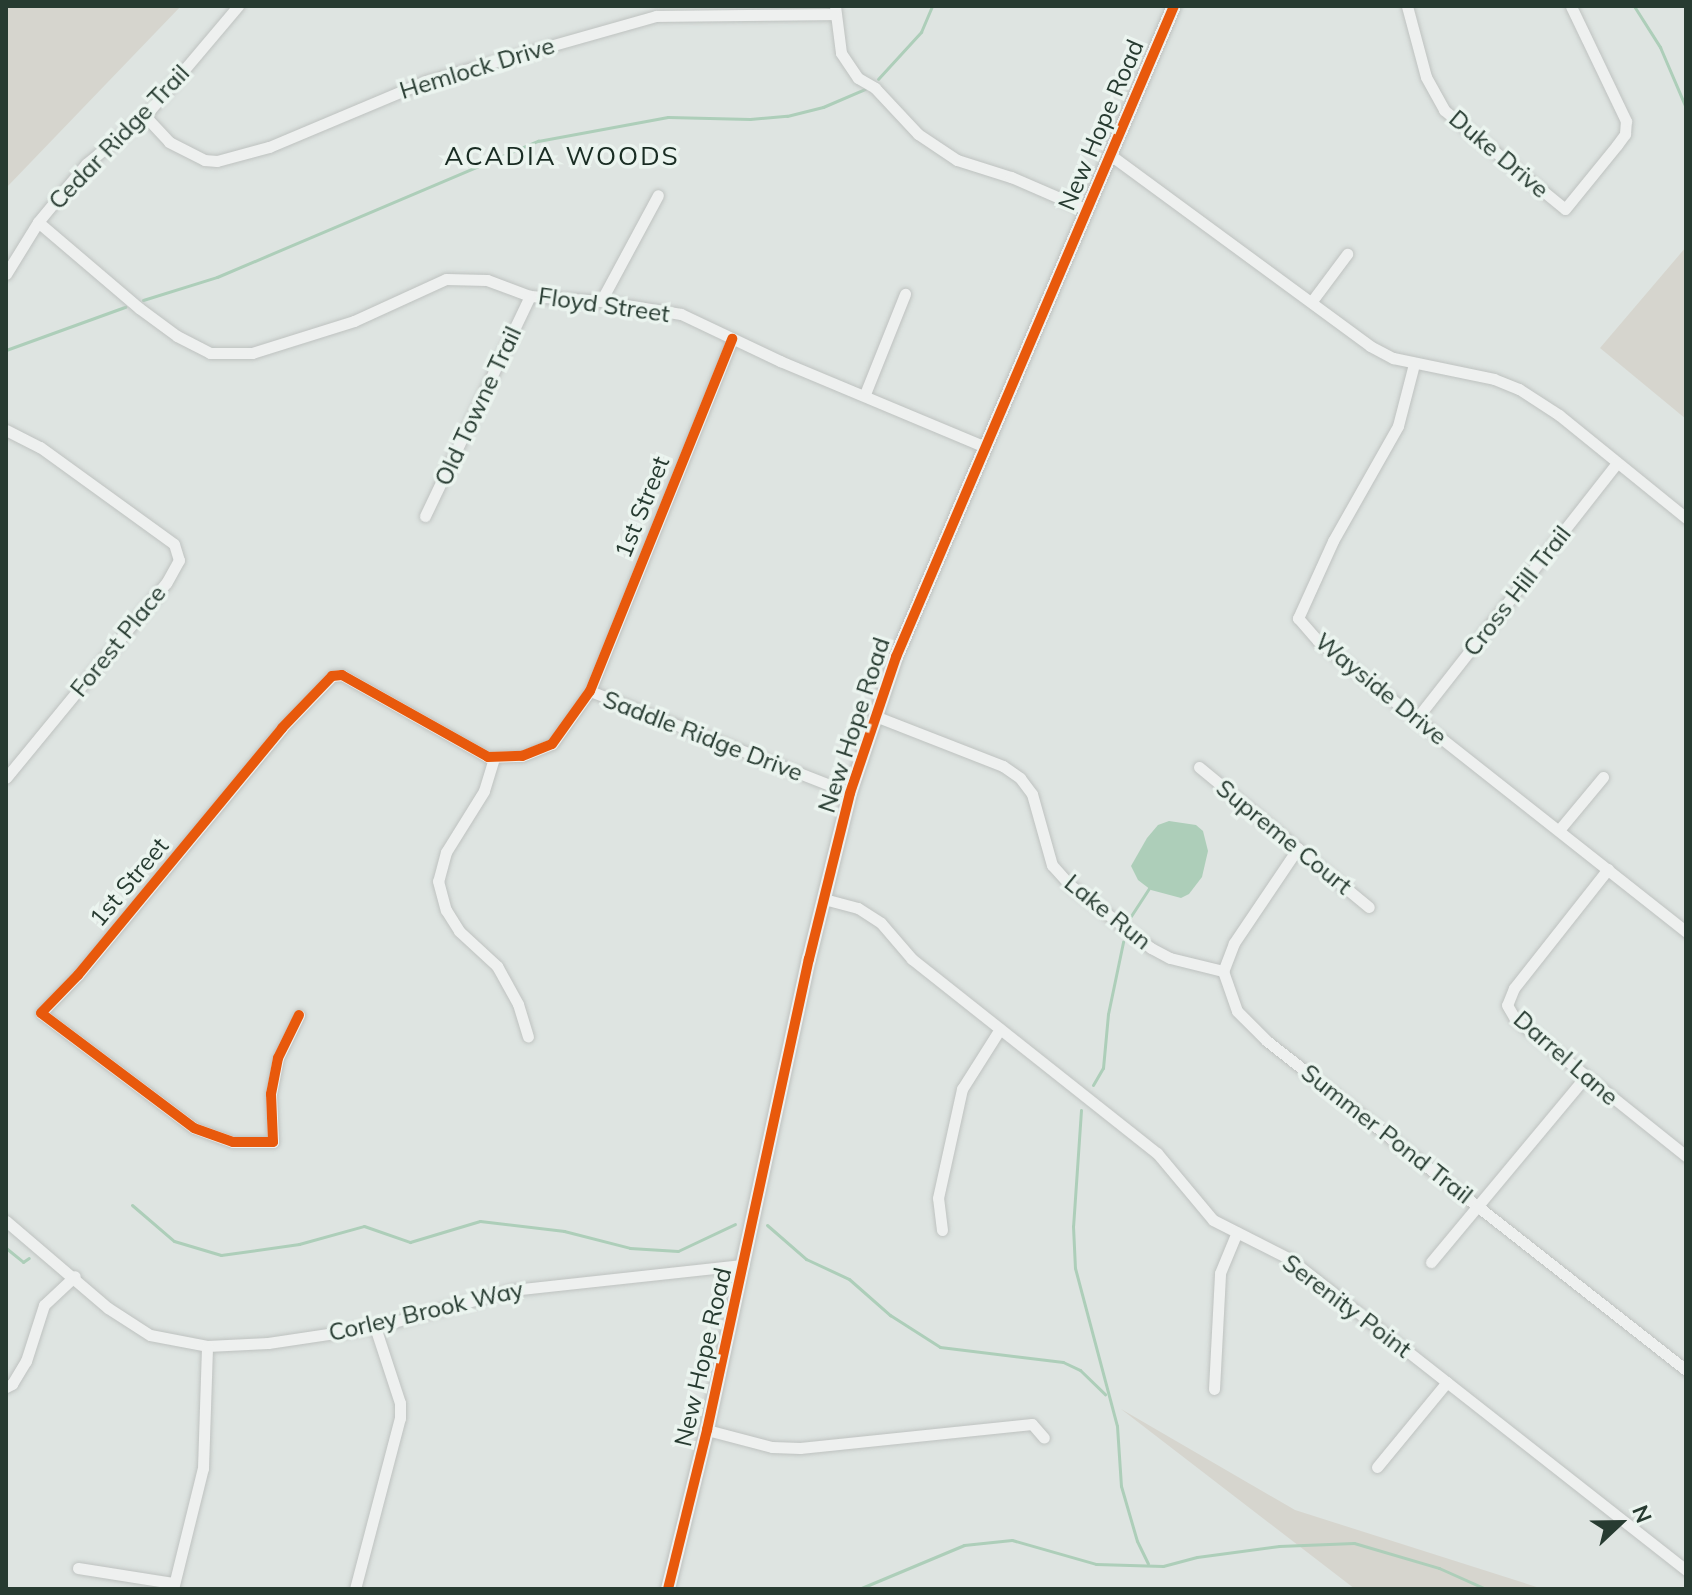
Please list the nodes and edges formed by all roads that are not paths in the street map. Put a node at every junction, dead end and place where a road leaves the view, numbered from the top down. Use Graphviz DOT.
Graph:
graph roads {
  1 [pos="238,6"];
  2 [pos="1174,6"];
  3 [pos="1407,6"];
  4 [pos="1571,6"];
  5 [pos="835,10"];
  6 [pos="145,116"];
  7 [pos="1109,154"];
  8 [pos="658,195"];
  9 [pos="1085,209"];
  10 [pos="38,222"];
  11 [pos="1347,254"];
  12 [pos="6,274"];
  13 [pos="905,294"];
  14 [pos="530,296"];
  15 [pos="601,301"];
  16 [pos="1312,301"];
  17 [pos="732,339"];
  18 [pos="1414,364"];
  19 [pos="865,394"];
  20 [pos="6,430"];
  21 [pos="986,447"];
  22 [pos="1617,463"];
  23 [pos="425,516"];
  24 [pos="1686,518"];
  25 [pos="590,691"];
  26 [pos="875,716"];
  27 [pos="1417,718"];
  28 [pos="494,758"];
  29 [pos="1199,767"];
  30 [pos="1603,777"];
  31 [pos="6,778"];
  32 [pos="850,793"];
  33 [pos="1559,830"];
  34 [pos="1298,848"];
  35 [pos="1608,869"];
  36 [pos="824,899"];
  37 [pos="1369,907"];
  38 [pos="1686,932"];
  39 [pos="1223,971"];
  40 [pos="299,1015"];
  41 [pos="1000,1029"];
  42 [pos="528,1036"];
  43 [pos="1585,1077"];
  44 [pos="1686,1156"];
  45 [pos="1477,1204"];
  46 [pos="6,1221"];
  47 [pos="942,1230"];
  48 [pos="1237,1232"];
  49 [pos="1431,1262"];
  50 [pos="744,1265"];
  51 [pos="75,1276"];
  52 [pos="375,1327"];
  53 [pos="207,1346"];
  54 [pos="1686,1370"];
  55 [pos="1447,1382"];
  56 [pos="6,1387"];
  57 [pos="1214,1389"];
  58 [pos="707,1430"];
  59 [pos="1044,1438"];
  60 [pos="1377,1467"];
  61 [pos="78,1568"];
  62 [pos="1686,1570"];
  63 [pos="173,1586"];
  64 [pos="355,1589"];
  65 [pos="668,1589"];
  1 -- 6 [label="street, Cedar Ridge Trail"];
  2 -- 7 [label="street, New Hope Road"];
  3 -- 4 [label="street, Duke Drive"];
  5 -- 6 [label="street, Hemlock Drive"];
  5 -- 9 [label="street"];
  6 -- 10 [label="street, Cedar Ridge Trail"];
  7 -- 9 [label="street, New Hope Road"];
  7 -- 16 [label="street"];
  8 -- 15 [label="street"];
  9 -- 21 [label="street, New Hope Road"];
  10 -- 12 [label="street, Cedar Ridge Trail"];
  10 -- 14 [label="street, Floyd Street"];
  11 -- 16 [label="street"];
  13 -- 19 [label="street"];
  14 -- 15 [label="street, Floyd Street"];
  14 -- 23 [label="street, Old Towne Trail"];
  15 -- 17 [label="street, Floyd Street"];
  16 -- 18 [label="street"];
  17 -- 19 [label="street, Floyd Street"];
  17 -- 25 [label="street, 1st Street"];
  18 -- 22 [label="street"];
  18 -- 27 [label="street, Wayside Drive"];
  19 -- 21 [label="street, Floyd Street"];
  20 -- 31 [label="street, Forest Place"];
  21 -- 26 [label="street, New Hope Road"];
  22 -- 24 [label="street"];
  22 -- 27 [label="street, Cross Hill Trail"];
  25 -- 28 [label="street, Saddle Ridge Drive"];
  25 -- 32 [label="street, Saddle Ridge Drive"];
  26 -- 32 [label="street, New Hope Road"];
  26 -- 39 [label="street, Lake Run"];
  27 -- 33 [label="street, Wayside Drive"];
  28 -- 40 [label="street, 1st Street"];
  28 -- 42 [label="street"];
  29 -- 34 [label="street, Supreme Court"];
  30 -- 33 [label="street"];
  32 -- 36 [label="street, New Hope Road"];
  33 -- 35 [label="street, Wayside Drive"];
  34 -- 37 [label="street, Supreme Court"];
  34 -- 39 [label="street"];
  35 -- 38 [label="street, Wayside Drive"];
  35 -- 43 [label="street, Darrel Lane"];
  36 -- 41 [label="street, Serenity Point"];
  36 -- 50 [label="street, New Hope Road"];
  39 -- 45 [label="street, Summer Pond Trail"];
  41 -- 47 [label="street"];
  41 -- 48 [label="street, Serenity Point"];
  43 -- 44 [label="street, Darrel Lane"];
  43 -- 45 [label="street"];
  45 -- 49 [label="street"];
  45 -- 54 [label="street, Summer Pond Trail"];
  46 -- 51 [label="street, Corley Brook Way"];
  48 -- 55 [label="street, Serenity Point"];
  48 -- 57 [label="street"];
  50 -- 52 [label="street, Corley Brook Way"];
  50 -- 58 [label="street, New Hope Road"];
  51 -- 53 [label="street, Corley Brook Way"];
  51 -- 56 [label="street"];
  52 -- 53 [label="street, Corley Brook Way"];
  52 -- 64 [label="street"];
  53 -- 63 [label="street"];
  55 -- 60 [label="street"];
  55 -- 62 [label="street, Serenity Point"];
  58 -- 59 [label="street"];
  58 -- 65 [label="street, New Hope Road"];
  61 -- 63 [label="street"];
}
